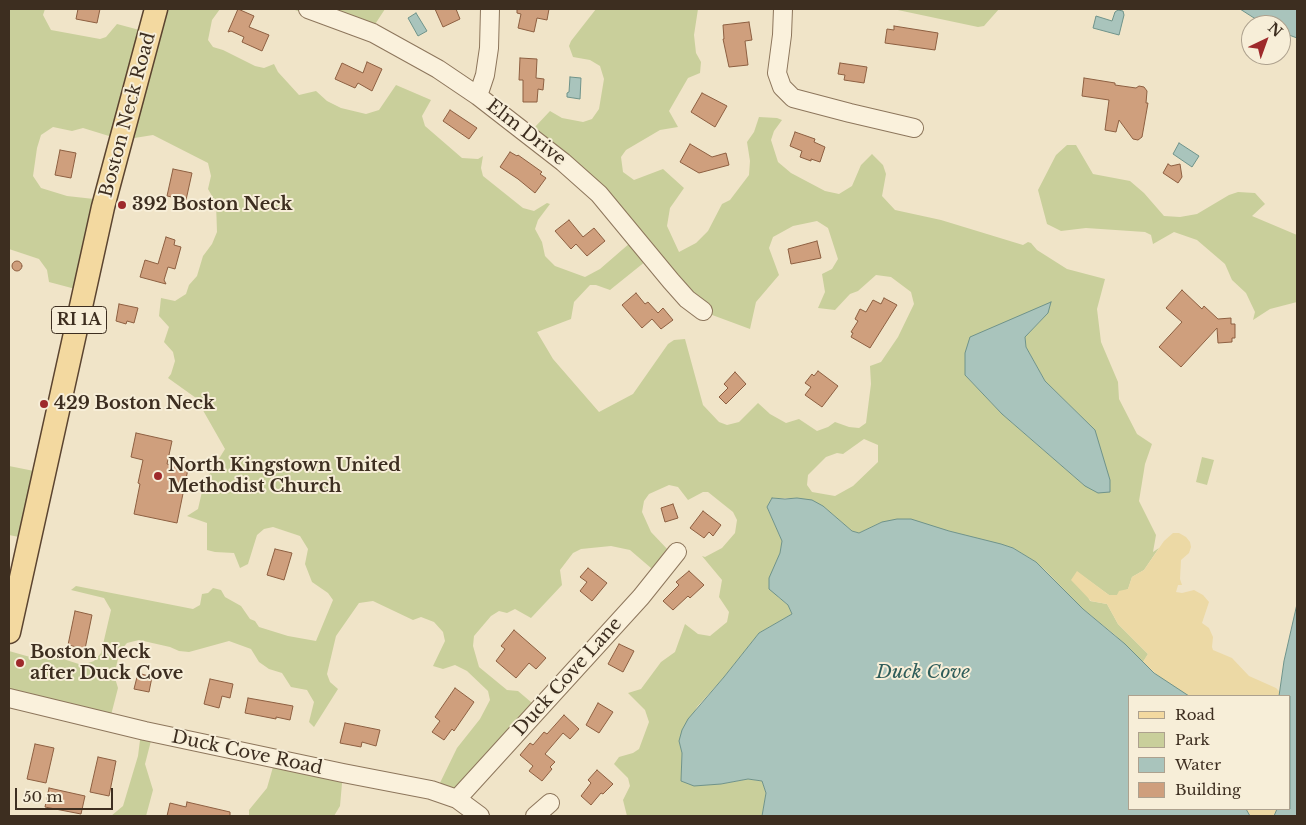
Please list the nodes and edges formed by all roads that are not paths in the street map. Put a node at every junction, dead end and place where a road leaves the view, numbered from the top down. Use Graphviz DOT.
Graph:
graph roads {
  1 [pos="156,9"];
  2 [pos="308,9"];
  3 [pos="490,9"];
  4 [pos="782,9"];
  5 [pos="478,96"];
  6 [pos="914,128"];
  7 [pos="703,311"];
  8 [pos="677,552"];
  9 [pos="9,632"];
  10 [pos="9,698"];
  11 [pos="457,800"];
  12 [pos="550,803"];
  13 [pos="480,816"];
  14 [pos="535,816"];
  1 -- 9 [label="main road, Boston Neck Road / RI 1A"];
  2 -- 5 [label="street, Elm Drive"];
  3 -- 5 [label="street"];
  4 -- 6 [label="street"];
  5 -- 7 [label="street, Elm Drive"];
  8 -- 11 [label="street, Duck Cove Lane"];
  10 -- 11 [label="street, Duck Cove Road"];
  11 -- 13 [label="street, Duck Cove Road"];
  12 -- 14 [label="street"];
}
